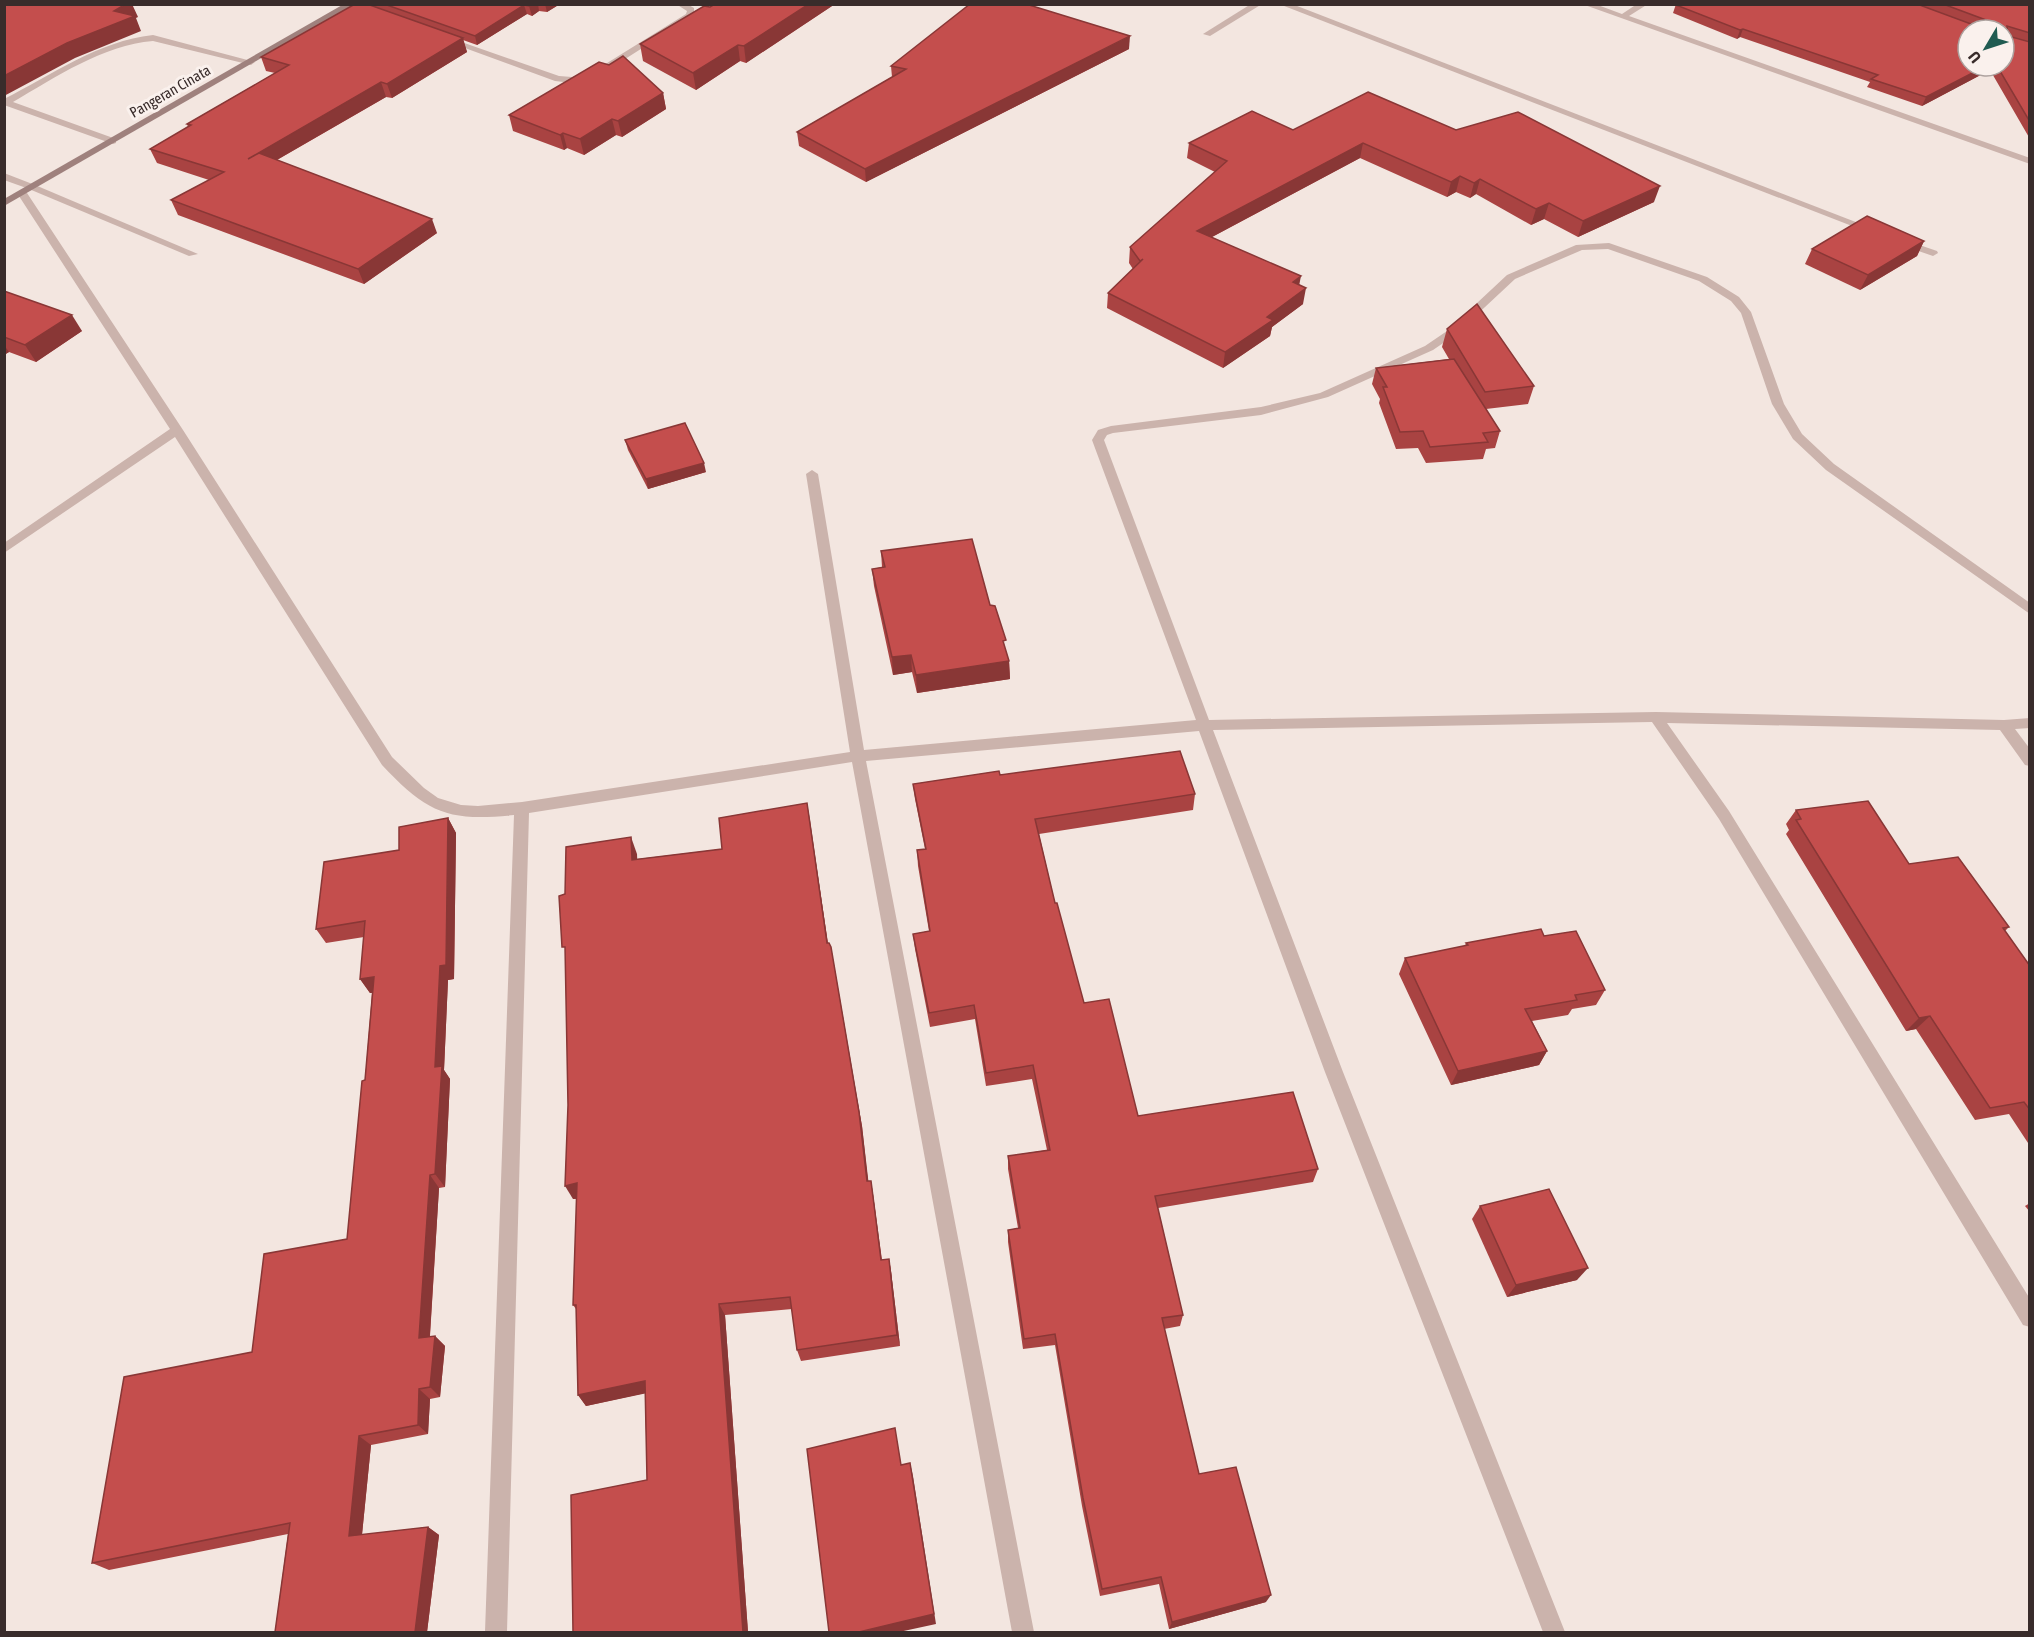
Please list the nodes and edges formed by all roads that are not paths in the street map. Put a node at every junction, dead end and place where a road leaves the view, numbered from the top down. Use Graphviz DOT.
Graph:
graph roads {
  1 [pos="680,4"];
  2 [pos="1258,4"];
  3 [pos="1283,4"];
  4 [pos="1586,4"];
  5 [pos="1644,4"];
  6 [pos="351,6"];
  7 [pos="1622,17"];
  8 [pos="1207,34"];
  9 [pos="437,37"];
  10 [pos="251,62"];
  11 [pos="6,102"];
  12 [pos="113,141"];
  13 [pos="2030,161"];
  14 [pos="4,176"];
  15 [pos="27,190"];
  16 [pos="4,203"];
  17 [pos="1933,253"];
  18 [pos="193,254"];
  19 [pos="177,430"];
  20 [pos="812,474"];
  21 [pos="4,549"];
  22 [pos="2030,610"];
  23 [pos="1656,717"];
  24 [pos="2030,723"];
  25 [pos="1204,724"];
  26 [pos="2004,725"];
  27 [pos="858,756"];
  28 [pos="2030,761"];
  29 [pos="522,808"];
  30 [pos="2030,1318"];
  31 [pos="496,1632"];
  32 [pos="1023,1632"];
  33 [pos="1554,1632"];
  1 -- 9 [label="street"];
  2 -- 8 [label="street"];
  3 -- 17 [label="street"];
  4 -- 7 [label="street"];
  5 -- 7 [label="street"];
  6 -- 10 [label="street, Pangeran Cinata"];
  7 -- 13 [label="street"];
  10 -- 11 [label="street"];
  10 -- 12 [label="street, Pangeran Cinata"];
  11 -- 12 [label="street"];
  12 -- 15 [label="street, Pangeran Cinata"];
  14 -- 15 [label="street"];
  15 -- 16 [label="street, Pangeran Cinata"];
  15 -- 18 [label="street"];
  15 -- 19 [label="street"];
  19 -- 21 [label="street"];
  19 -- 29 [label="street"];
  20 -- 27 [label="street"];
  22 -- 25 [label="street"];
  23 -- 25 [label="street"];
  23 -- 26 [label="street"];
  23 -- 30 [label="street"];
  24 -- 26 [label="street"];
  25 -- 27 [label="street"];
  25 -- 33 [label="street"];
  26 -- 28 [label="street"];
  27 -- 29 [label="street"];
  27 -- 32 [label="street"];
  29 -- 31 [label="street"];
}
